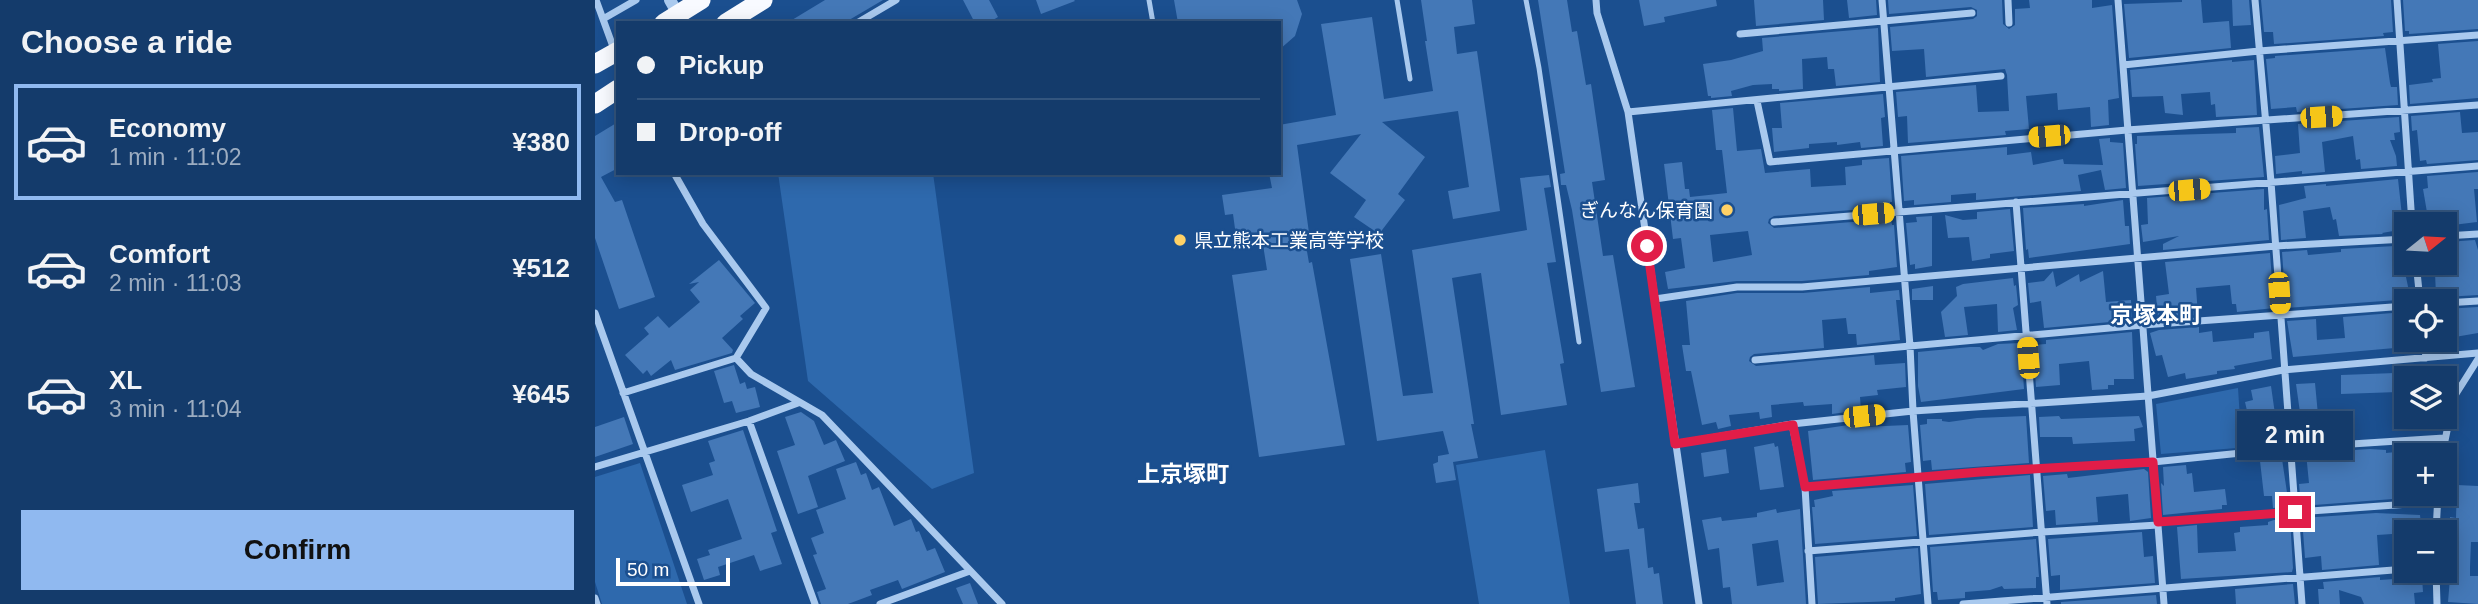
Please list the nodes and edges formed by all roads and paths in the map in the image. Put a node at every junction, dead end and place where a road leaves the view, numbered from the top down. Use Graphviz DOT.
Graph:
graph roads {
  1 [pos="596,0"];
  2 [pos="636,0"];
  3 [pos="701,0"];
  4 [pos="763,0"];
  5 [pos="896,0"];
  6 [pos="1149,0"];
  7 [pos="1397,0"];
  8 [pos="1525,0"];
  9 [pos="1596,0"];
  10 [pos="1882,0"];
  11 [pos="2008,0"];
  12 [pos="2118,0"];
  13 [pos="2255,0"];
  14 [pos="2397,0"];
  15 [pos="1972,13"];
  16 [pos="674,15"];
  17 [pos="603,19"];
  18 [pos="738,20"];
  19 [pos="860,21"];
  20 [pos="1153,21"];
  21 [pos="1884,22"];
  22 [pos="2009,23"];
  23 [pos="1740,34"];
  24 [pos="2478,35"];
  25 [pos="2399,40"];
  26 [pos="616,51"];
  27 [pos="2259,51"];
  28 [pos="595,64"];
  29 [pos="2123,65"];
  30 [pos="2001,76"];
  31 [pos="1410,79"];
  32 [pos="1888,86"];
  33 [pos="616,90"];
  34 [pos="1756,101"];
  35 [pos="595,104"];
  36 [pos="2478,105"];
  37 [pos="2404,111"];
  38 [pos="1628,112"];
  39 [pos="2265,121"];
  40 [pos="2127,130"];
  41 [pos="1893,149"];
  42 [pos="2478,166"];
  43 [pos="2408,171"];
  44 [pos="675,175"];
  45 [pos="2271,182"];
  46 [pos="2134,194"];
  47 [pos="2016,202"];
  48 [pos="1898,212"];
  49 [pos="2411,212"];
  50 [pos="1774,222"];
  51 [pos="2478,233"];
  52 [pos="2457,235"];
  53 [pos="2394,240"];
  54 [pos="2276,246"];
  55 [pos="2139,258"];
  56 [pos="2021,268"];
  57 [pos="1905,279"];
  58 [pos="1654,299"];
  59 [pos="2478,301"];
  60 [pos="2457,302"];
  61 [pos="2394,307"];
  62 [pos="595,313"];
  63 [pos="2280,316"];
  64 [pos="2143,325"];
  65 [pos="2027,335"];
  66 [pos="1579,342"];
  67 [pos="1910,346"];
  68 [pos="2425,352"];
  69 [pos="2478,353"];
  70 [pos="736,358"];
  71 [pos="2426,358"];
  72 [pos="2478,359"];
  73 [pos="1755,360"];
  74 [pos="2283,370"];
  75 [pos="623,393"];
  76 [pos="2148,396"];
  77 [pos="798,402"];
  78 [pos="2032,403"];
  79 [pos="1913,411"];
  80 [pos="749,421"];
  81 [pos="1793,425"];
  82 [pos="2444,438"];
  83 [pos="2443,443"];
  84 [pos="1675,444"];
  85 [pos="2290,448"];
  86 [pos="644,451"];
  87 [pos="2153,462"];
  88 [pos="595,467"];
  89 [pos="2037,468"];
  90 [pos="1919,478"];
  91 [pos="1805,487"];
  92 [pos="2394,502"];
  93 [pos="2295,512"];
  94 [pos="2158,524"];
  95 [pos="2042,532"];
  96 [pos="1923,541"];
  97 [pos="1808,551"];
  98 [pos="2394,570"];
  99 [pos="970,571"];
  100 [pos="2299,577"];
  101 [pos="2436,583"];
  102 [pos="2162,589"];
  103 [pos="595,598"];
  104 [pos="2047,601"];
  105 [pos="597,604"];
  106 [pos="699,604"];
  107 [pos="815,604"];
  108 [pos="880,604"];
  109 [pos="1002,604"];
  110 [pos="1699,604"];
  111 [pos="1812,604"];
  112 [pos="1928,604"];
  113 [pos="1963,604"];
  114 [pos="2164,604"];
  115 [pos="2302,604"];
  116 [pos="2437,604"];
  1 -- 17 [label="street"];
  2 -- 17 [label="street"];
  3 -- 16 [label="highway"];
  4 -- 18 [label="highway"];
  5 -- 19 [label="street"];
  6 -- 20 [label="lane"];
  7 -- 31 [label="lane"];
  8 -- 66 [label="lane"];
  9 -- 38 [label="street"];
  10 -- 21 [label="street"];
  11 -- 22 [label="street"];
  12 -- 29 [label="street"];
  13 -- 27 [label="street"];
  14 -- 25 [label="street"];
  15 -- 21 [label="street"];
  17 -- 26 [label="street"];
  21 -- 23 [label="street"];
  21 -- 32 [label="street"];
  24 -- 25 [label="street"];
  25 -- 27 [label="street"];
  25 -- 37 [label="street"];
  26 -- 28 [label="highway"];
  27 -- 29 [label="street"];
  27 -- 39 [label="street"];
  29 -- 40 [label="street"];
  30 -- 32 [label="street"];
  32 -- 34 [label="street"];
  32 -- 41 [label="street"];
  33 -- 35 [label="highway"];
  34 -- 38 [label="street"];
  34 -- 41 [label="street"];
  36 -- 37 [label="street"];
  37 -- 39 [label="street"];
  37 -- 43 [label="street"];
  38 -- 58 [label="street"];
  39 -- 40 [label="street"];
  39 -- 45 [label="street"];
  40 -- 41 [label="street"];
  40 -- 46 [label="street"];
  41 -- 48 [label="street"];
  42 -- 43 [label="street"];
  43 -- 45 [label="street"];
  43 -- 49 [label="street"];
  44 -- 70 [label="street"];
  45 -- 46 [label="street"];
  45 -- 54 [label="street"];
  46 -- 47 [label="street"];
  46 -- 55 [label="street"];
  47 -- 48 [label="street"];
  47 -- 56 [label="street"];
  48 -- 50 [label="street"];
  48 -- 57 [label="street"];
  51 -- 52 [label="street"];
  53 -- 54 [label="street"];
  54 -- 55 [label="street"];
  54 -- 63 [label="street"];
  55 -- 56 [label="street"];
  55 -- 64 [label="street"];
  56 -- 57 [label="street"];
  56 -- 65 [label="street"];
  57 -- 58 [label="street"];
  57 -- 67 [label="street"];
  58 -- 84 [label="street"];
  59 -- 60 [label="street"];
  61 -- 63 [label="street"];
  62 -- 75 [label="street"];
  63 -- 64 [label="street"];
  63 -- 74 [label="street"];
  64 -- 65 [label="street"];
  64 -- 76 [label="street"];
  65 -- 67 [label="street"];
  65 -- 78 [label="street"];
  67 -- 73 [label="street"];
  67 -- 79 [label="street"];
  68 -- 71 [label="street"];
  69 -- 71 [label="street"];
  70 -- 75 [label="street"];
  70 -- 77 [label="street"];
  71 -- 74 [label="street"];
  72 -- 82 [label="street"];
  74 -- 76 [label="street"];
  74 -- 85 [label="street"];
  75 -- 86 [label="street"];
  76 -- 78 [label="street"];
  76 -- 87 [label="street"];
  77 -- 80 [label="street"];
  77 -- 99 [label="street"];
  78 -- 79 [label="street"];
  78 -- 89 [label="street"];
  79 -- 81 [label="street"];
  79 -- 90 [label="street"];
  80 -- 86 [label="street"];
  80 -- 107 [label="street"];
  81 -- 84 [label="street"];
  81 -- 91 [label="street"];
  82 -- 83 [label="street"];
  82 -- 85 [label="street"];
  84 -- 110 [label="street"];
  85 -- 87 [label="street"];
  85 -- 93 [label="street"];
  86 -- 88 [label="street"];
  86 -- 106 [label="street"];
  87 -- 89 [label="street"];
  87 -- 94 [label="street"];
  89 -- 90 [label="street"];
  89 -- 95 [label="street"];
  90 -- 91 [label="street"];
  90 -- 96 [label="street"];
  91 -- 97 [label="street"];
  92 -- 93 [label="street"];
  93 -- 94 [label="street"];
  93 -- 100 [label="street"];
  94 -- 95 [label="street"];
  94 -- 102 [label="street"];
  95 -- 96 [label="street"];
  95 -- 104 [label="street"];
  96 -- 97 [label="street"];
  96 -- 112 [label="street"];
  97 -- 111 [label="street"];
  98 -- 100 [label="street"];
  99 -- 108 [label="street"];
  99 -- 109 [label="street"];
  100 -- 102 [label="street"];
  100 -- 115 [label="street"];
  101 -- 116 [label="street"];
  102 -- 104 [label="street"];
  102 -- 114 [label="street"];
  103 -- 105 [label="street"];
  104 -- 113 [label="street"];
}
